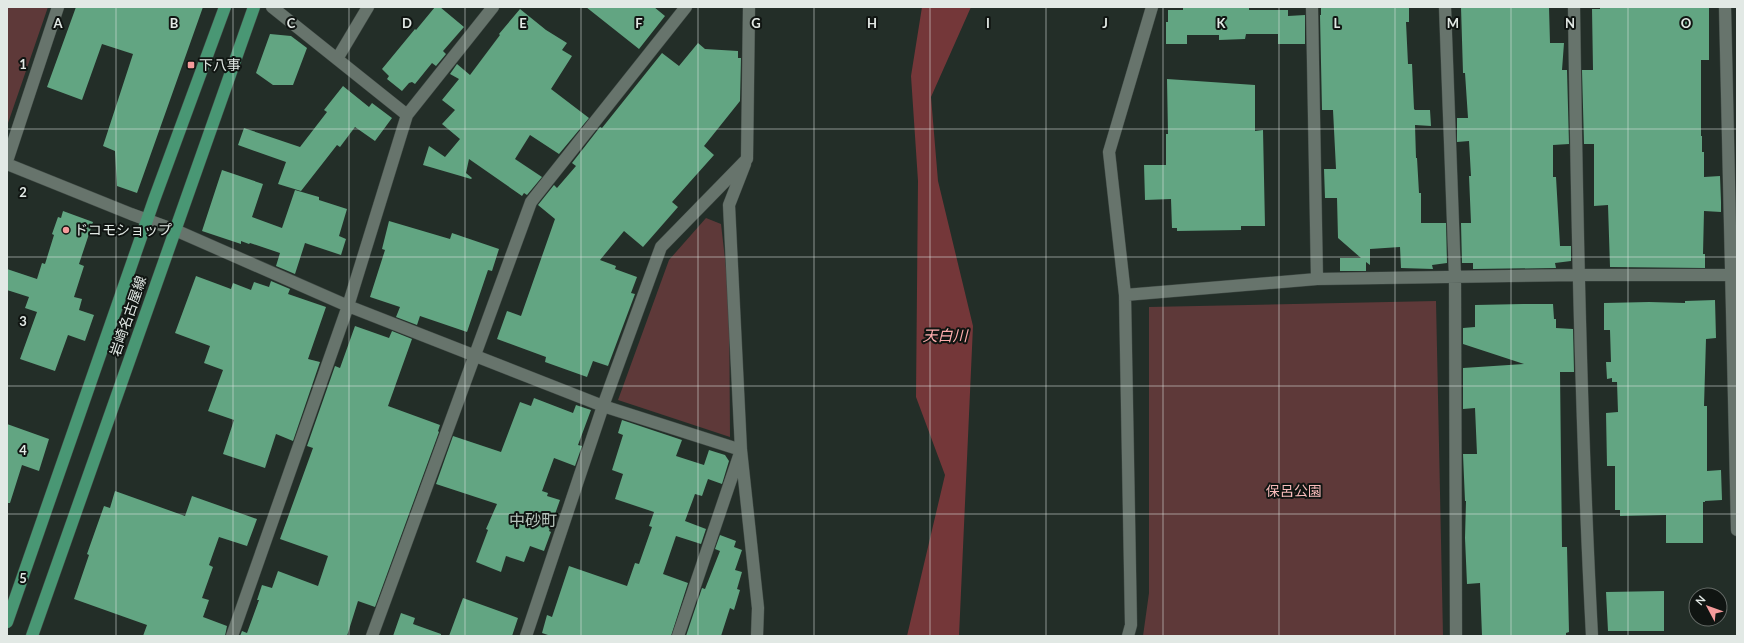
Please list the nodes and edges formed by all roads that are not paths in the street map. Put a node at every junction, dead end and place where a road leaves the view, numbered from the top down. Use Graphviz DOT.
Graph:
graph roads {
  1 [pos="58,7"];
  2 [pos="225,7"];
  3 [pos="254,7"];
  4 [pos="272,7"];
  5 [pos="368,7"];
  6 [pos="493,7"];
  7 [pos="686,7"];
  8 [pos="749,7"];
  9 [pos="1152,7"];
  10 [pos="1312,7"];
  11 [pos="1445,7"];
  12 [pos="1574,7"];
  13 [pos="1725,7"];
  14 [pos="337,59"];
  15 [pos="407,115"];
  16 [pos="747,159"];
  17 [pos="7,161"];
  18 [pos="7,164"];
  19 [pos="147,220"];
  20 [pos="175,230"];
  21 [pos="1578,275"];
  22 [pos="1734,275"];
  23 [pos="1456,277"];
  24 [pos="1317,279"];
  25 [pos="1126,295"];
  26 [pos="348,306"];
  27 [pos="476,356"];
  28 [pos="604,406"];
  29 [pos="741,450"];
  30 [pos="1737,530"];
  31 [pos="7,622"];
  32 [pos="32,636"];
  33 [pos="232,636"];
  34 [pos="372,636"];
  35 [pos="526,636"];
  36 [pos="678,636"];
  37 [pos="757,636"];
  38 [pos="1128,636"];
  39 [pos="1456,636"];
  40 [pos="1592,636"];
  1 -- 17 [label="street"];
  2 -- 19 [label="main road, 岩崎名古屋線"];
  3 -- 20 [label="main road, 岩崎名古屋線"];
  4 -- 14 [label="street"];
  5 -- 14 [label="street"];
  6 -- 15 [label="street"];
  7 -- 27 [label="street"];
  8 -- 16 [label="street"];
  9 -- 25 [label="street"];
  10 -- 24 [label="street"];
  11 -- 23 [label="street"];
  12 -- 21 [label="street"];
  13 -- 22 [label="street"];
  14 -- 15 [label="street"];
  15 -- 26 [label="street"];
  16 -- 28 [label="street"];
  16 -- 29 [label="street"];
  18 -- 19 [label="street"];
  19 -- 20 [label="street"];
  19 -- 31 [label="main road, 岩崎名古屋線"];
  20 -- 26 [label="street"];
  20 -- 32 [label="main road, 岩崎名古屋線"];
  21 -- 22 [label="street"];
  21 -- 23 [label="street"];
  21 -- 40 [label="street"];
  22 -- 30 [label="street"];
  23 -- 24 [label="street"];
  23 -- 39 [label="street"];
  24 -- 25 [label="street"];
  25 -- 38 [label="street"];
  26 -- 27 [label="street"];
  26 -- 33 [label="street"];
  27 -- 28 [label="street"];
  27 -- 34 [label="street"];
  28 -- 29 [label="street"];
  28 -- 35 [label="street"];
  29 -- 36 [label="street"];
  29 -- 37 [label="street"];
}
